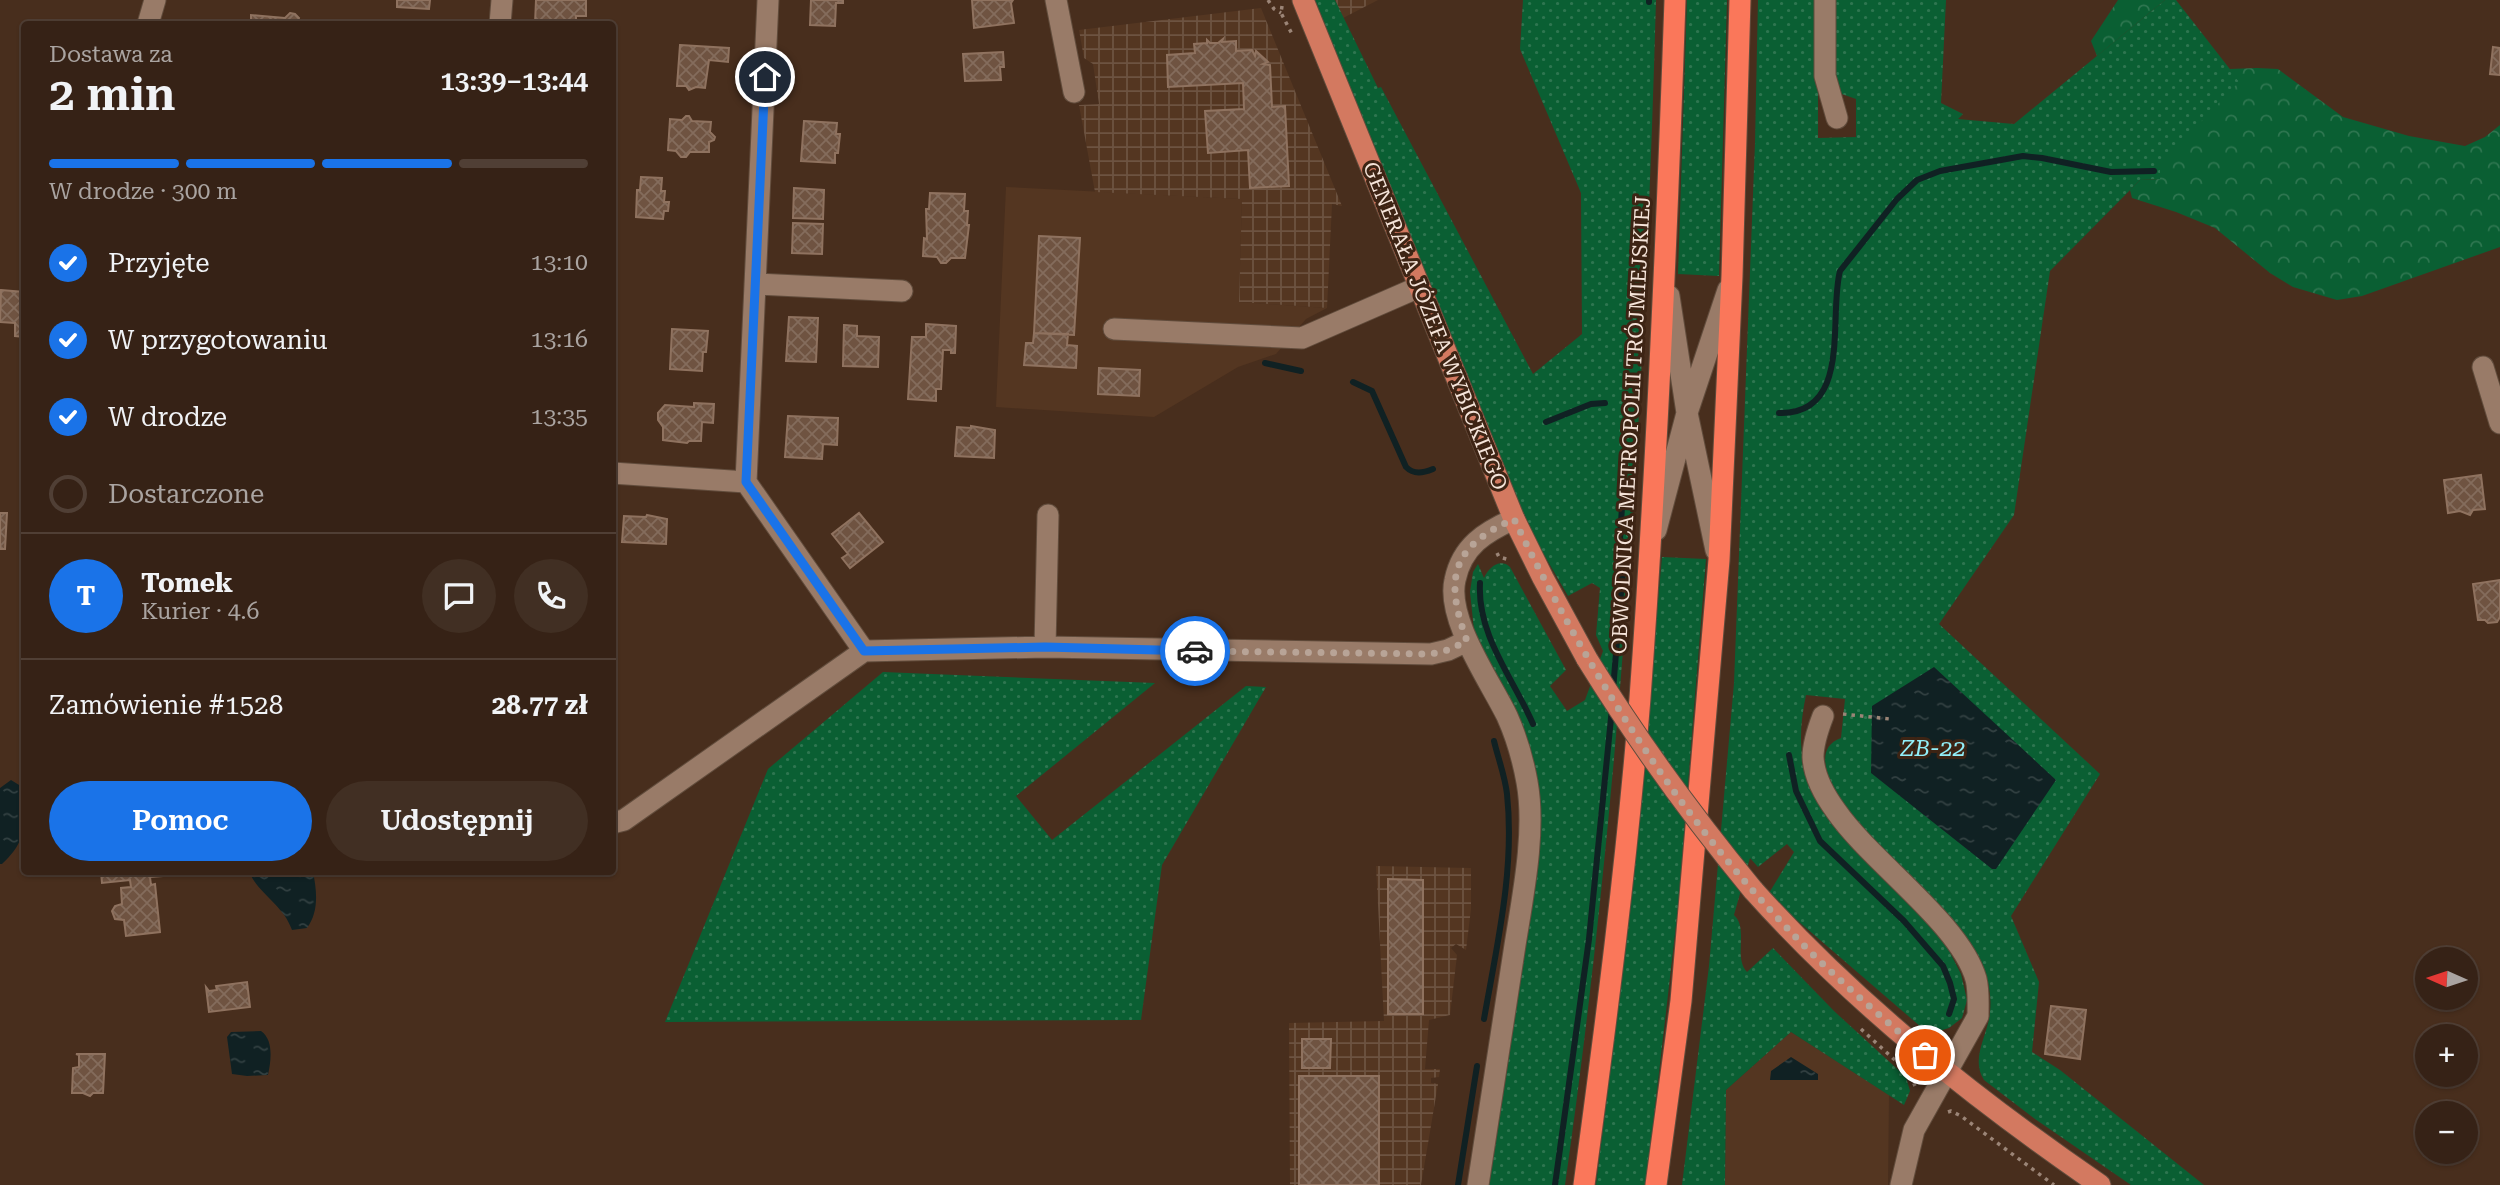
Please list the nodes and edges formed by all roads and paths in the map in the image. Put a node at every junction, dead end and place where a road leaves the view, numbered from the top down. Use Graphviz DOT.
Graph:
graph roads {
  1 [pos="155,0"];
  2 [pos="502,0"];
  3 [pos="768,0"];
  4 [pos="1056,0"];
  5 [pos="1268,0"];
  6 [pos="1303,0"];
  7 [pos="1675,0"];
  8 [pos="1740,0"];
  9 [pos="1825,0"];
  10 [pos="1282,13"];
  11 [pos="149,21"];
  12 [pos="500,21"];
  13 [pos="1074,92"];
  14 [pos="1837,118"];
  15 [pos="1665,273"];
  16 [pos="1732,276"];
  17 [pos="755,284"];
  18 [pos="1419,287"];
  19 [pos="902,291"];
  20 [pos="1114,328"];
  21 [pos="2483,367"];
  22 [pos="1686,414"];
  23 [pos="2500,423"];
  24 [pos="616,473"];
  25 [pos="746,482"];
  26 [pos="1048,515"];
  27 [pos="1514,519"];
  28 [pos="1649,556"];
  29 [pos="1719,560"];
  30 [pos="1467,641"];
  31 [pos="1045,647"];
  32 [pos="864,651"];
  33 [pos="1823,716"];
  34 [pos="1890,719"];
  35 [pos="616,822"];
  36 [pos="1946,1073"];
  37 [pos="1478,1185"];
  38 [pos="1584,1185"];
  39 [pos="1656,1185"];
  40 [pos="1901,1185"];
  41 [pos="2100,1185"];
  1 -- 11 [label="street"];
  2 -- 12 [label="street"];
  3 -- 17 [label="street"];
  4 -- 13 [label="street"];
  5 -- 10 [label="path"];
  6 -- 18 [label="main road, GENERAŁA JÓZEFA WYBICKIEGO"];
  7 -- 15 [label="highway, OBWODNICA METROPOLII TRÓJMIEJSKIEJ"];
  8 -- 16 [label="highway"];
  9 -- 14 [label="street"];
  15 -- 22 [label="street"];
  15 -- 28 [label="highway, OBWODNICA METROPOLII TRÓJMIEJSKIEJ"];
  16 -- 22 [label="street"];
  16 -- 29 [label="highway"];
  17 -- 19 [label="street"];
  17 -- 25 [label="street"];
  18 -- 20 [label="street"];
  18 -- 27 [label="main road, GENERAŁA JÓZEFA WYBICKIEGO"];
  21 -- 23 [label="street"];
  22 -- 28 [label="street"];
  22 -- 29 [label="street"];
  24 -- 25 [label="street"];
  25 -- 32 [label="street"];
  26 -- 31 [label="street"];
  27 -- 30 [label="street"];
  27 -- 36 [label="main road, GENERAŁA JÓZEFA WYBICKIEGO, bridge"];
  28 -- 38 [label="highway, OBWODNICA METROPOLII TRÓJMIEJSKIEJ"];
  29 -- 39 [label="highway"];
  30 -- 31 [label="street"];
  30 -- 37 [label="street"];
  31 -- 32 [label="street"];
  32 -- 35 [label="street"];
  33 -- 34 [label="path"];
  33 -- 36 [label="street"];
  36 -- 40 [label="street"];
  36 -- 41 [label="main road, GENERAŁA JÓZEFA WYBICKIEGO"];
}
